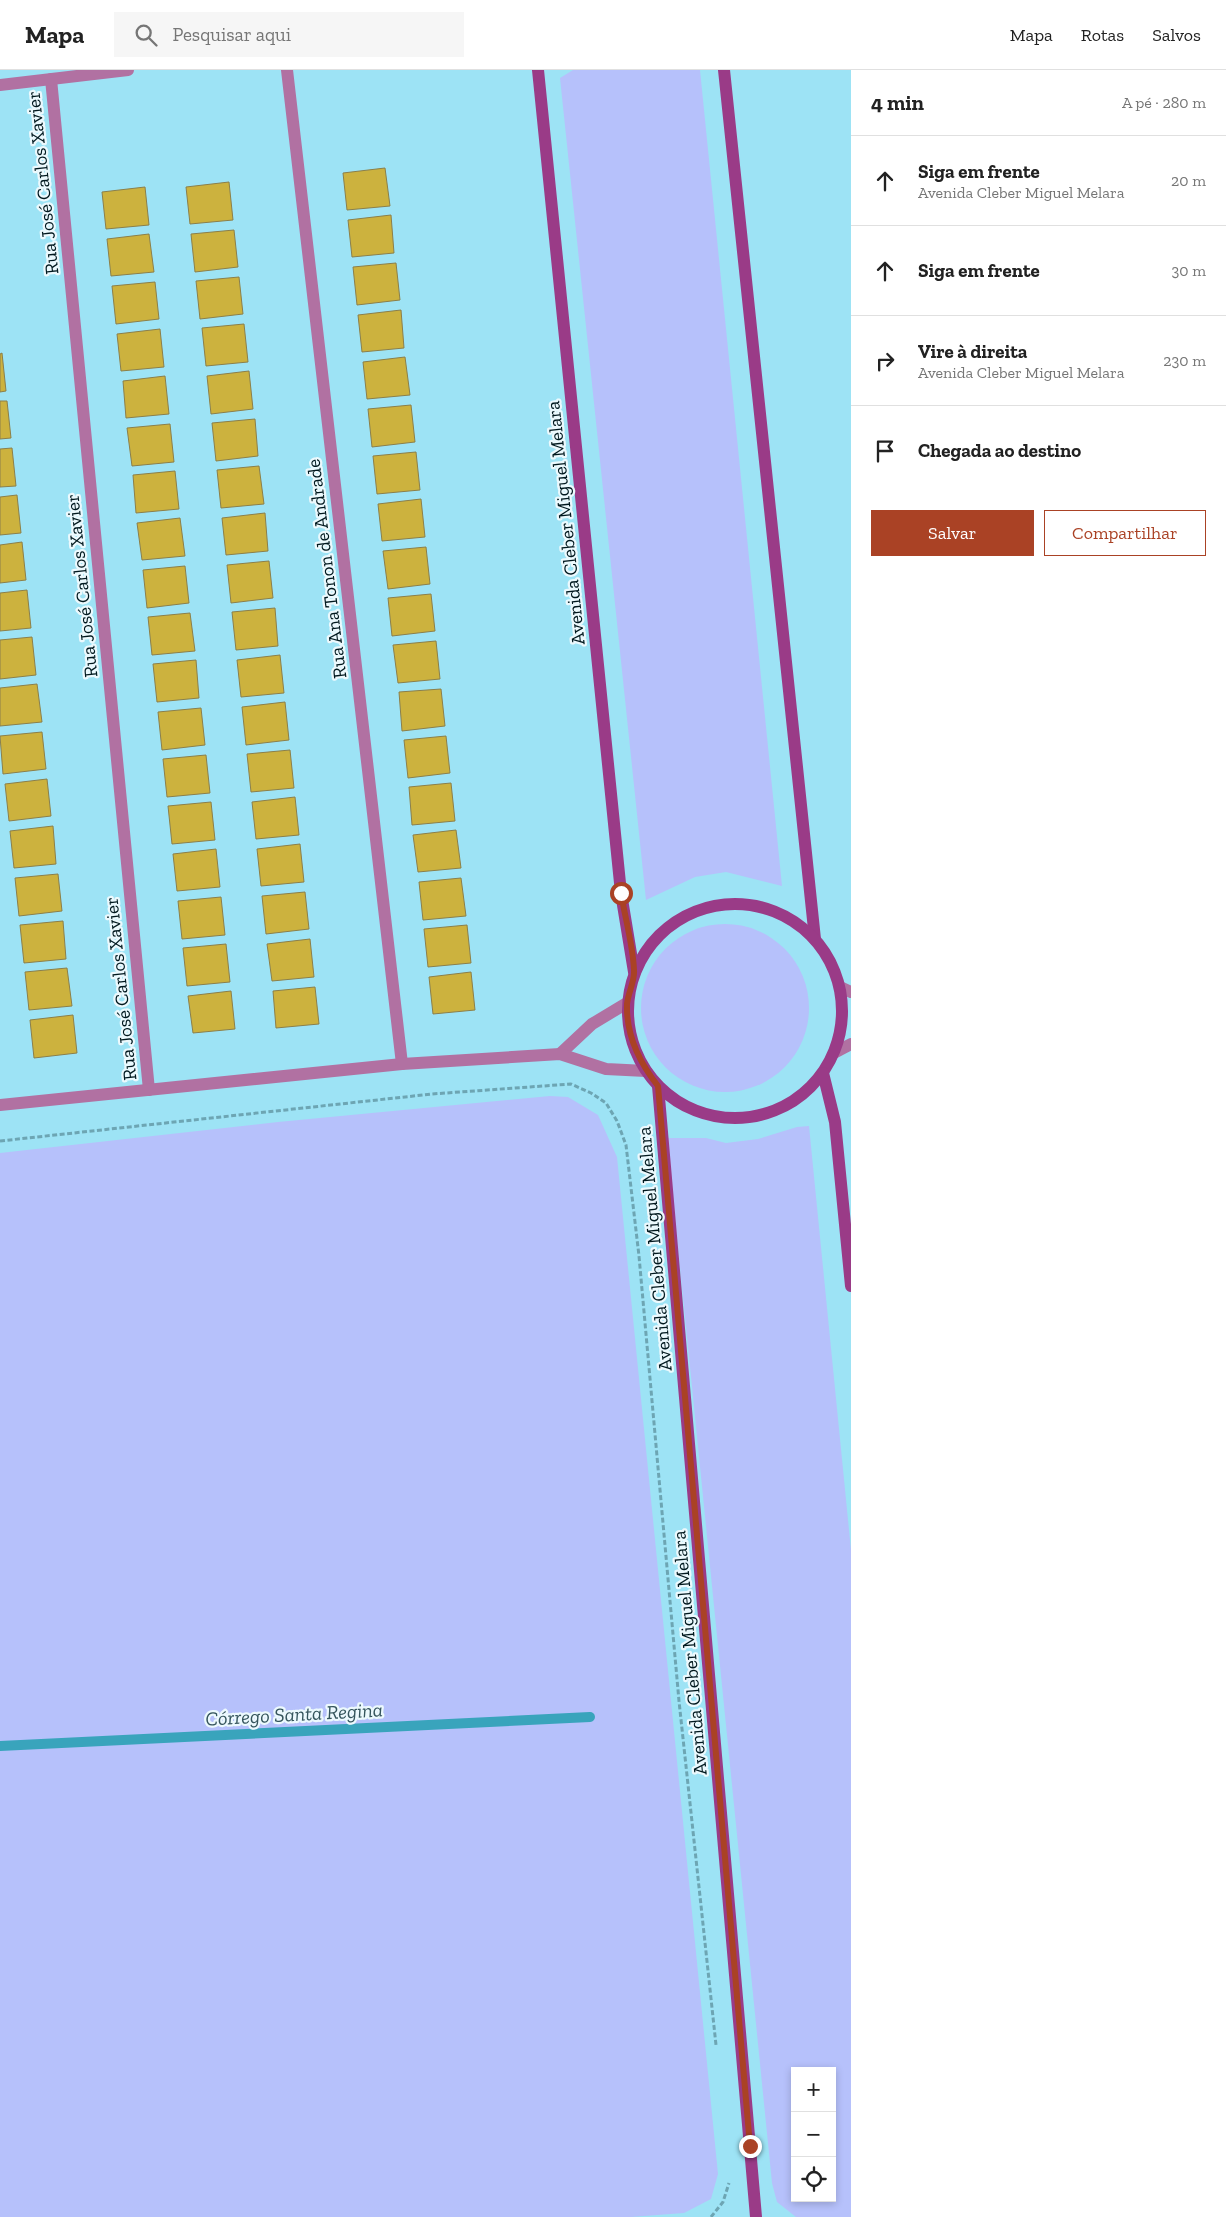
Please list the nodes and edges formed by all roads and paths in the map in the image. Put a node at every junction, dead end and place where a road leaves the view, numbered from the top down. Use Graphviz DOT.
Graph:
graph roads {
  1 [pos="128,70"];
  2 [pos="288,70"];
  3 [pos="538,70"];
  4 [pos="724,70"];
  5 [pos="51,79"];
  6 [pos="0,84"];
  7 [pos="815,939"];
  8 [pos="634,972"];
  9 [pos="846,990"];
  10 [pos="627,1003"];
  11 [pos="851,1044"];
  12 [pos="834,1053"];
  13 [pos="560,1054"];
  14 [pos="402,1064"];
  15 [pos="646,1071"];
  16 [pos="823,1073"];
  17 [pos="658,1086"];
  18 [pos="149,1090"];
  19 [pos="0,1105"];
  20 [pos="0,1141"];
  21 [pos="851,1286"];
  22 [pos="716,2047"];
  23 [pos="730,2176"];
  24 [pos="711,2217"];
  25 [pos="756,2217"];
  1 -- 5 [label="street"];
  2 -- 14 [label="street, Rua Ana Tonon de Andrade"];
  3 -- 8 [label="street, Avenida Cleber Miguel Melara"];
  4 -- 7 [label="street"];
  5 -- 6 [label="street"];
  5 -- 18 [label="street, Rua José Carlos Xavier"];
  7 -- 8 [label="street"];
  7 -- 9 [label="street"];
  8 -- 10 [label="street"];
  9 -- 12 [label="street"];
  10 -- 13 [label="street"];
  10 -- 15 [label="street"];
  11 -- 12 [label="street"];
  12 -- 16 [label="street"];
  13 -- 14 [label="street"];
  13 -- 15 [label="street"];
  14 -- 18 [label="street"];
  15 -- 17 [label="street"];
  16 -- 17 [label="street"];
  16 -- 21 [label="street"];
  17 -- 25 [label="street, Avenida Cleber Miguel Melara"];
  18 -- 19 [label="street"];
  20 -- 22 [label="path"];
  23 -- 24 [label="path"];
}
